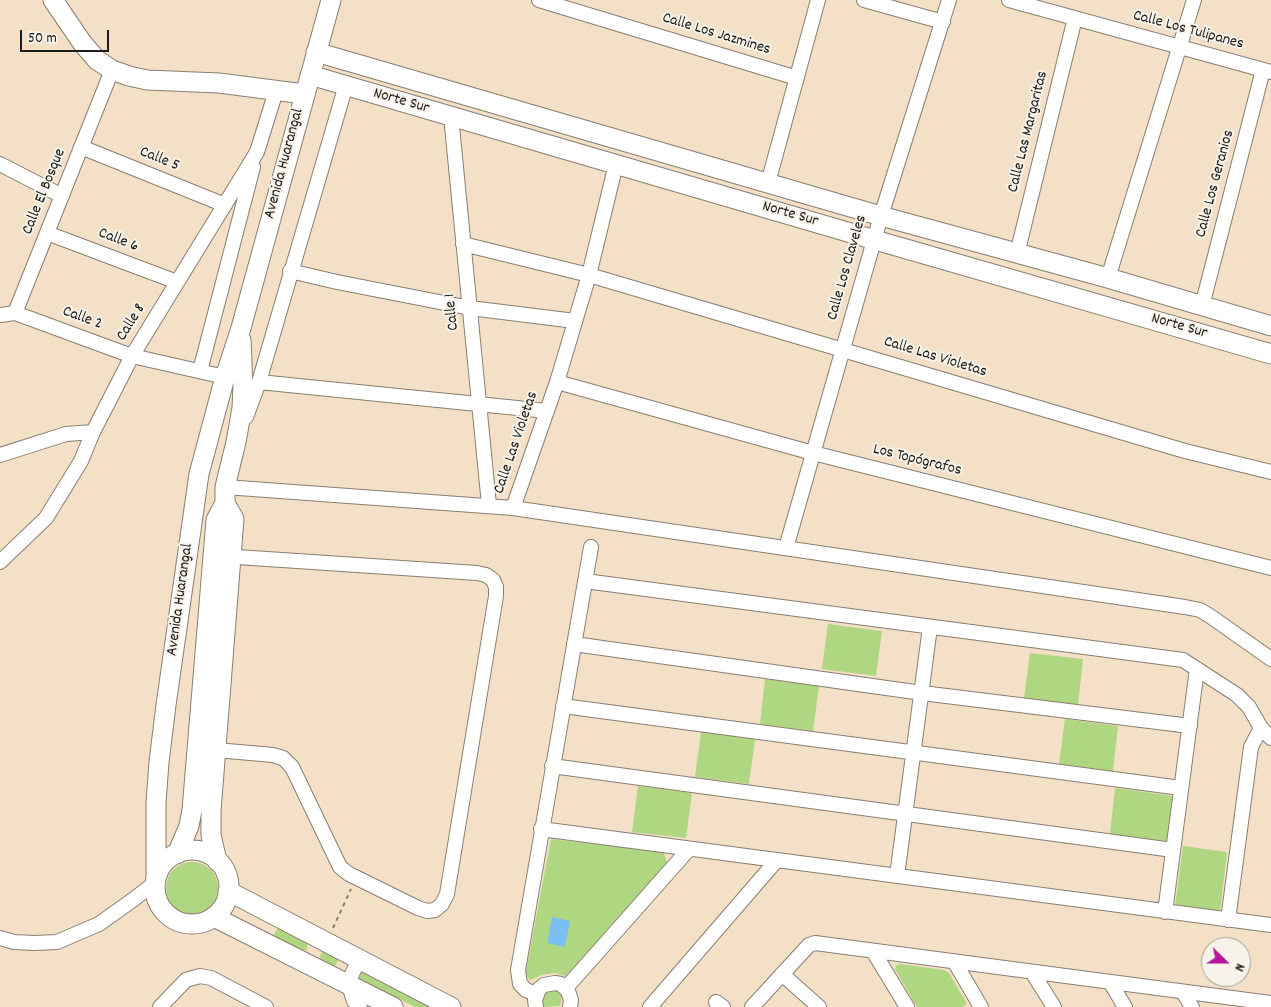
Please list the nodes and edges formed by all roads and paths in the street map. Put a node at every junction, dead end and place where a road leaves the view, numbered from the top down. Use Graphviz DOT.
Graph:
graph roads {
  1 [pos="53,0"];
  2 [pos="331,0"];
  3 [pos="539,0"];
  4 [pos="818,0"];
  5 [pos="864,0"];
  6 [pos="949,0"];
  7 [pos="1009,0"];
  8 [pos="1194,0"];
  9 [pos="1075,18"];
  10 [pos="943,22"];
  11 [pos="1180,47"];
  12 [pos="316,52"];
  13 [pos="112,70"];
  14 [pos="1267,71"];
  15 [pos="310,75"];
  16 [pos="797,78"];
  17 [pos="346,85"];
  18 [pos="276,91"];
  19 [pos="304,94"];
  20 [pos="451,116"];
  21 [pos="81,147"];
  22 [pos="257,152"];
  23 [pos="0,164"];
  24 [pos="616,164"];
  25 [pos="768,183"];
  26 [pos="62,196"];
  27 [pos="225,205"];
  28 [pos="882,216"];
  29 [pos="47,233"];
  30 [pos="875,240"];
  31 [pos="463,244"];
  32 [pos="1017,254"];
  33 [pos="290,272"];
  34 [pos="589,275"];
  35 [pos="1108,278"];
  36 [pos="177,282"];
  37 [pos="1202,306"];
  38 [pos="470,308"];
  39 [pos="16,313"];
  40 [pos="0,315"];
  41 [pos="576,321"];
  42 [pos="1271,326"];
  43 [pos="241,328"];
  44 [pos="843,349"];
  45 [pos="1271,354"];
  46 [pos="132,356"];
  47 [pos="200,371"];
  48 [pos="225,377"];
  49 [pos="259,382"];
  50 [pos="557,382"];
  51 [pos="479,404"];
  52 [pos="547,410"];
  53 [pos="92,432"];
  54 [pos="236,442"];
  55 [pos="813,453"];
  56 [pos="0,455"];
  57 [pos="1271,472"];
  58 [pos="225,495"];
  59 [pos="489,505"];
  60 [pos="513,508"];
  61 [pos="591,546"];
  62 [pos="786,548"];
  63 [pos="222,555"];
  64 [pos="0,562"];
  65 [pos="1271,568"];
  66 [pos="585,581"];
  67 [pos="930,627"];
  68 [pos="574,644"];
  69 [pos="1271,658"];
  70 [pos="1197,668"];
  71 [pos="922,693"];
  72 [pos="563,706"];
  73 [pos="1190,726"];
  74 [pos="1266,733"];
  75 [pos="216,750"];
  76 [pos="914,753"];
  77 [pos="552,766"];
  78 [pos="1181,788"];
  79 [pos="906,813"];
  80 [pos="541,829"];
  81 [pos="689,849"];
  82 [pos="1173,850"];
  83 [pos="177,854"];
  84 [pos="777,860"];
  85 [pos="218,861"];
  86 [pos="897,876"];
  87 [pos="357,878"];
  88 [pos="156,880"];
  89 [pos="228,891"];
  90 [pos="1165,912"];
  91 [pos="214,917"];
  92 [pos="1228,920"];
  93 [pos="1271,925"];
  94 [pos="0,938"];
  95 [pos="323,941"];
  96 [pos="873,951"];
  97 [pos="359,959"];
  98 [pos="954,962"];
  99 [pos="309,964"];
  100 [pos="1032,972"];
  101 [pos="782,974"];
  102 [pos="1110,982"];
  103 [pos="348,983"];
  104 [pos="566,988"];
  105 [pos="1183,992"];
  106 [pos="535,1003"];
  107 [pos="1271,1003"];
  108 [pos="355,1005"];
  109 [pos="160,1007"];
  110 [pos="266,1007"];
  111 [pos="393,1007"];
  112 [pos="451,1007"];
  113 [pos="570,1007"];
  114 [pos="650,1007"];
  115 [pos="752,1007"];
  116 [pos="819,1007"];
  117 [pos="907,1007"];
  118 [pos="981,1007"];
  119 [pos="1054,1007"];
  120 [pos="1125,1007"];
  121 [pos="1192,1007"];
  1 -- 13 [label="street"];
  2 -- 12 [label="street, Avenida Huarangal"];
  3 -- 16 [label="street, Calle Los Jazmines"];
  4 -- 16 [label="street"];
  5 -- 10 [label="street"];
  6 -- 10 [label="street, Calle Los Claveles"];
  7 -- 9 [label="street, Calle Los Tulipanes"];
  8 -- 11 [label="street"];
  9 -- 11 [label="street, Calle Los Tulipanes"];
  9 -- 32 [label="street, Calle Las Margaritas"];
  10 -- 28 [label="street, Calle Los Claveles"];
  11 -- 14 [label="street, Calle Los Tulipanes"];
  11 -- 35 [label="street"];
  12 -- 15 [label="street, Avenida Huarangal"];
  12 -- 25 [label="street, Norte Sur"];
  13 -- 18 [label="street"];
  13 -- 21 [label="street, Calle El Bosque"];
  14 -- 37 [label="street, Calle Los Geranios"];
  15 -- 17 [label="street, Norte Sur"];
  15 -- 19 [label="street, Avenida Huarangal"];
  16 -- 25 [label="street"];
  17 -- 20 [label="street, Norte Sur"];
  17 -- 33 [label="street"];
  18 -- 19 [label="street"];
  18 -- 22 [label="street, Calle 8"];
  19 -- 43 [label="street, Avenida Huarangal"];
  20 -- 24 [label="street, Norte Sur"];
  20 -- 31 [label="street, Calle 1"];
  21 -- 26 [label="street, Calle El Bosque"];
  21 -- 27 [label="street, Calle 5"];
  22 -- 27 [label="street, Calle 8"];
  22 -- 47 [label="street"];
  23 -- 26 [label="street"];
  24 -- 30 [label="street, Norte Sur"];
  24 -- 34 [label="street, Calle Las Violetas"];
  25 -- 28 [label="street, Norte Sur"];
  26 -- 29 [label="street, Calle El Bosque"];
  27 -- 36 [label="street, Calle 8"];
  28 -- 30 [label="street, Calle Los Claveles"];
  28 -- 32 [label="street, Norte Sur"];
  29 -- 36 [label="street, Calle 6"];
  29 -- 39 [label="street, Calle El Bosque"];
  30 -- 44 [label="street, Calle Los Claveles"];
  30 -- 45 [label="street, Norte Sur"];
  31 -- 34 [label="street, Calle Las Violetas"];
  31 -- 38 [label="street, Calle 1"];
  32 -- 35 [label="street, Norte Sur"];
  33 -- 38 [label="street"];
  33 -- 49 [label="street"];
  34 -- 41 [label="street, Calle Las Violetas"];
  34 -- 44 [label="street, Calle Las Violetas"];
  35 -- 37 [label="street, Norte Sur"];
  36 -- 46 [label="street, Calle 8"];
  37 -- 42 [label="street, Norte Sur"];
  38 -- 41 [label="street"];
  38 -- 51 [label="street, Calle 1"];
  39 -- 40 [label="street"];
  39 -- 46 [label="street, Calle 2"];
  41 -- 50 [label="street, Calle Las Violetas"];
  43 -- 48 [label="street, Avenida Huarangal"];
  43 -- 54 [label="street, Avenida Huarangal"];
  44 -- 55 [label="street, Calle Los Claveles"];
  44 -- 57 [label="street, Calle Las Violetas"];
  46 -- 47 [label="street, Calle 2"];
  46 -- 53 [label="street, Calle 8"];
  47 -- 48 [label="street, Calle 2"];
  48 -- 88 [label="street, Avenida Huarangal"];
  49 -- 51 [label="street"];
  49 -- 54 [label="street"];
  50 -- 52 [label="street, Calle Las Violetas"];
  50 -- 55 [label="street, Los Topógrafos"];
  51 -- 52 [label="street"];
  51 -- 59 [label="street, Calle 1"];
  52 -- 60 [label="street, Calle Las Violetas"];
  53 -- 56 [label="street"];
  53 -- 64 [label="street, Calle 8"];
  54 -- 58 [label="street, Avenida Huarangal"];
  55 -- 62 [label="street, Calle Los Claveles"];
  55 -- 65 [label="street, Los Topógrafos"];
  58 -- 59 [label="street"];
  58 -- 63 [label="street, Avenida Huarangal"];
  59 -- 60 [label="street"];
  60 -- 62 [label="street"];
  61 -- 66 [label="street"];
  62 -- 69 [label="street"];
  63 -- 75 [label="street, Avenida Huarangal"];
  63 -- 83 [label="street, Avenida Huarangal"];
  63 -- 87 [label="street"];
  66 -- 67 [label="street"];
  66 -- 68 [label="street"];
  67 -- 70 [label="street"];
  67 -- 71 [label="street"];
  68 -- 71 [label="street"];
  68 -- 72 [label="street"];
  70 -- 73 [label="street"];
  70 -- 74 [label="street"];
  71 -- 73 [label="street"];
  71 -- 76 [label="street"];
  72 -- 76 [label="street"];
  72 -- 77 [label="street"];
  73 -- 78 [label="street"];
  74 -- 92 [label="street"];
  75 -- 85 [label="street, Avenida Huarangal"];
  75 -- 87 [label="street"];
  76 -- 78 [label="street"];
  76 -- 79 [label="street"];
  77 -- 79 [label="street"];
  77 -- 80 [label="street"];
  78 -- 82 [label="street"];
  79 -- 82 [label="street"];
  79 -- 86 [label="street"];
  80 -- 81 [label="street"];
  80 -- 106 [label="street"];
  81 -- 84 [label="street"];
  81 -- 104 [label="street"];
  82 -- 90 [label="street"];
  83 -- 85 [label="street"];
  83 -- 88 [label="street"];
  84 -- 86 [label="street"];
  84 -- 114 [label="street"];
  85 -- 89 [label="street"];
  86 -- 90 [label="street"];
  87 -- 95 [label="path"];
  88 -- 91 [label="street"];
  88 -- 94 [label="street"];
  89 -- 91 [label="street"];
  89 -- 95 [label="street"];
  90 -- 92 [label="street"];
  91 -- 99 [label="street"];
  92 -- 93 [label="street"];
  95 -- 97 [label="street"];
  95 -- 99 [label="street"];
  96 -- 98 [label="street"];
  96 -- 101 [label="street"];
  96 -- 117 [label="street"];
  97 -- 103 [label="street"];
  97 -- 112 [label="street"];
  98 -- 100 [label="street"];
  98 -- 118 [label="street"];
  99 -- 103 [label="street"];
  100 -- 102 [label="street"];
  100 -- 119 [label="street"];
  101 -- 115 [label="street"];
  101 -- 116 [label="street"];
  102 -- 105 [label="street"];
  102 -- 120 [label="street"];
  103 -- 108 [label="street"];
  103 -- 111 [label="street"];
  104 -- 106 [label="street"];
  104 -- 113 [label="street"];
  105 -- 107 [label="street"];
  105 -- 121 [label="street"];
  109 -- 110 [label="street"];
}
